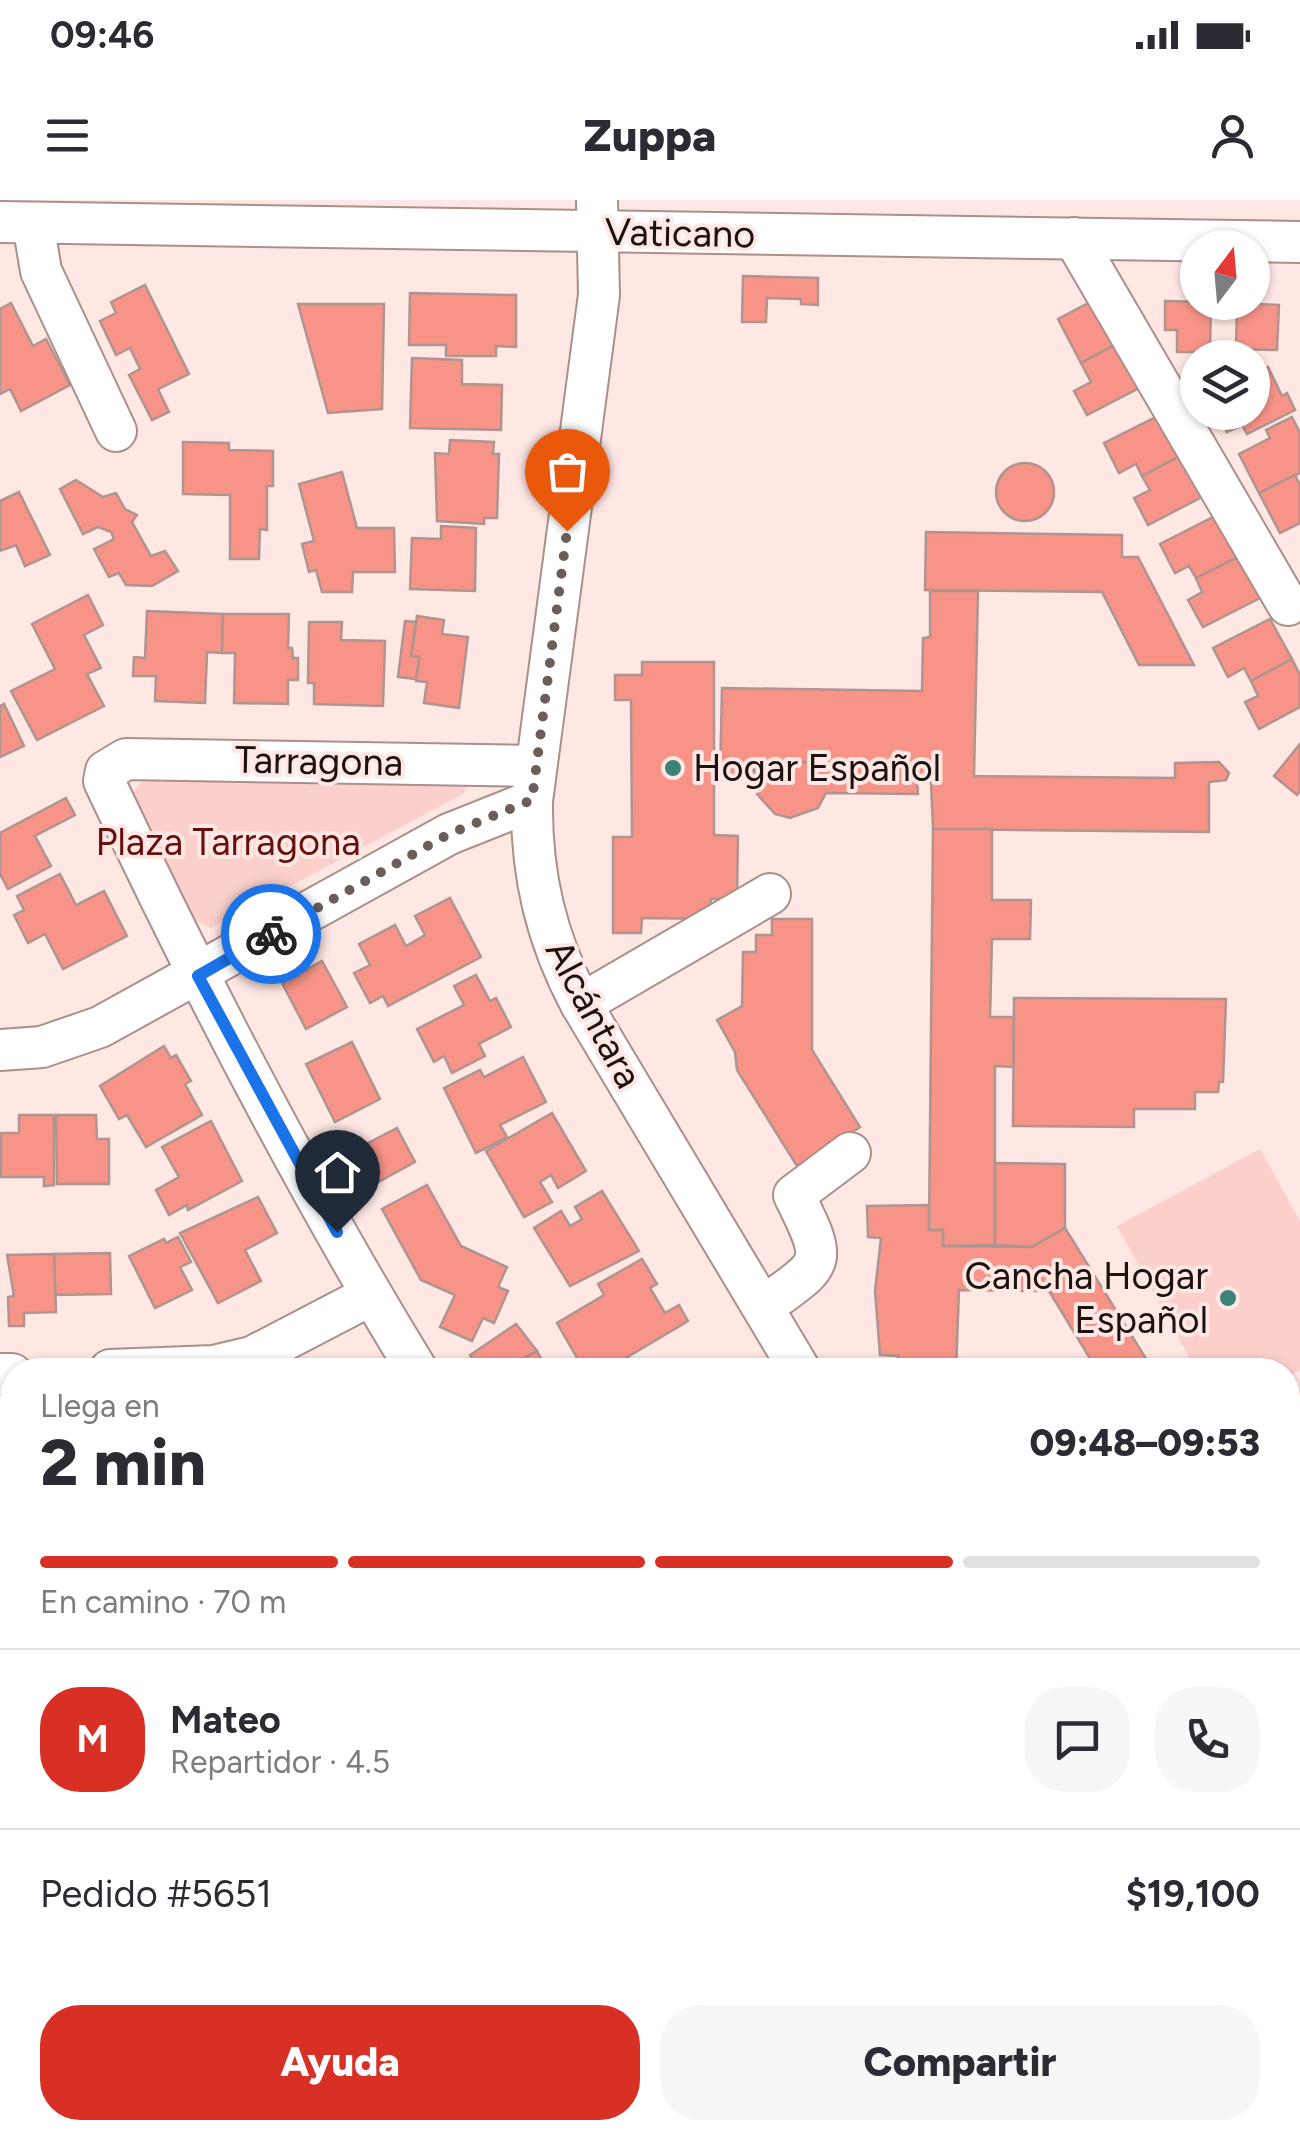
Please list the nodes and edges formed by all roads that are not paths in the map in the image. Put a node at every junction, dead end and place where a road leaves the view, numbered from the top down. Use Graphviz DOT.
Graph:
graph roads {
  1 [pos="129,212"];
  2 [pos="599,216"];
  3 [pos="16,222"];
  4 [pos="1074,238"];
  5 [pos="1300,242"];
  6 [pos="116,430"];
  7 [pos="1288,605"];
  8 [pos="534,783"];
  9 [pos="770,894"];
  10 [pos="198,976"];
  11 [pos="581,1004"];
  12 [pos="0,1050"];
  13 [pos="850,1153"];
  14 [pos="371,1296"];
  15 [pos="762,1308"];
  16 [pos="248,1358"];
  17 [pos="410,1358"];
  18 [pos="793,1358"];
  1 -- 2 [label="street, Vaticano"];
  1 -- 3 [label="street, Vaticano"];
  2 -- 4 [label="street, Vaticano"];
  2 -- 8 [label="street, Alcántara"];
  3 -- 6 [label="street"];
  4 -- 5 [label="street, Vaticano"];
  4 -- 7 [label="street"];
  8 -- 10 [label="street"];
  8 -- 10 [label="street, Tarragona"];
  8 -- 11 [label="street, Alcántara"];
  9 -- 11 [label="street"];
  10 -- 12 [label="street"];
  10 -- 14 [label="street"];
  11 -- 15 [label="street, Alcántara"];
  13 -- 15 [label="street"];
  14 -- 16 [label="street"];
  14 -- 17 [label="street"];
  15 -- 18 [label="street, Alcántara"];
}
